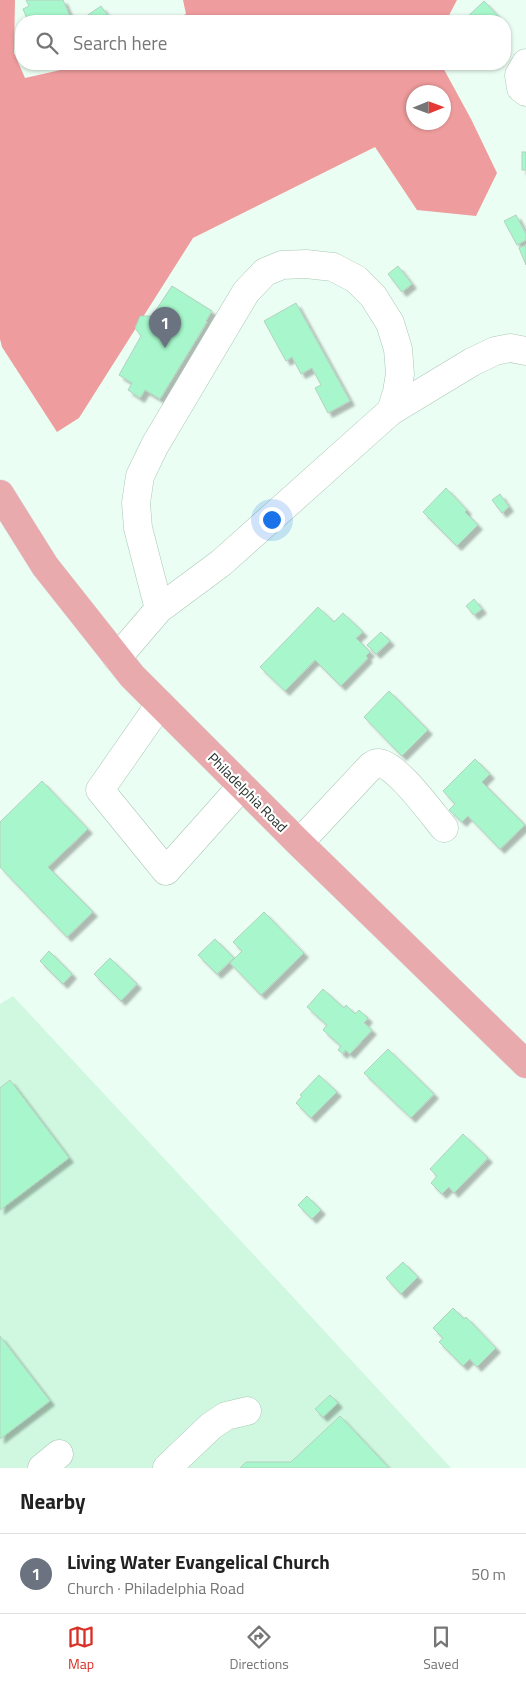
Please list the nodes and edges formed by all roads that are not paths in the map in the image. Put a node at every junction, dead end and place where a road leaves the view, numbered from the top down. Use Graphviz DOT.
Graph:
graph roads {
  1 [pos="526,63"];
  2 [pos="526,92"];
  3 [pos="526,351"];
  4 [pos="391,410"];
  5 [pos="0,494"];
  6 [pos="159,609"];
  7 [pos="117,658"];
  8 [pos="160,704"];
  9 [pos="242,786"];
  10 [pos="444,828"];
  11 [pos="299,843"];
  12 [pos="526,1064"];
  13 [pos="247,1411"];
  14 [pos="167,1468"];
  1 -- 2 [label="lane"];
  3 -- 4 [label="lane"];
  4 -- 6 [label="lane"];
  4 -- 6 [label="lane"];
  5 -- 7 [label="main road, Philadelphia Road"];
  6 -- 7 [label="lane"];
  7 -- 8 [label="main road, Philadelphia Road"];
  8 -- 9 [label="main road, Philadelphia Road"];
  8 -- 9 [label="lane"];
  9 -- 11 [label="main road, Philadelphia Road"];
  10 -- 11 [label="lane"];
  11 -- 12 [label="main road, Philadelphia Road"];
  13 -- 14 [label="lane"];
}
